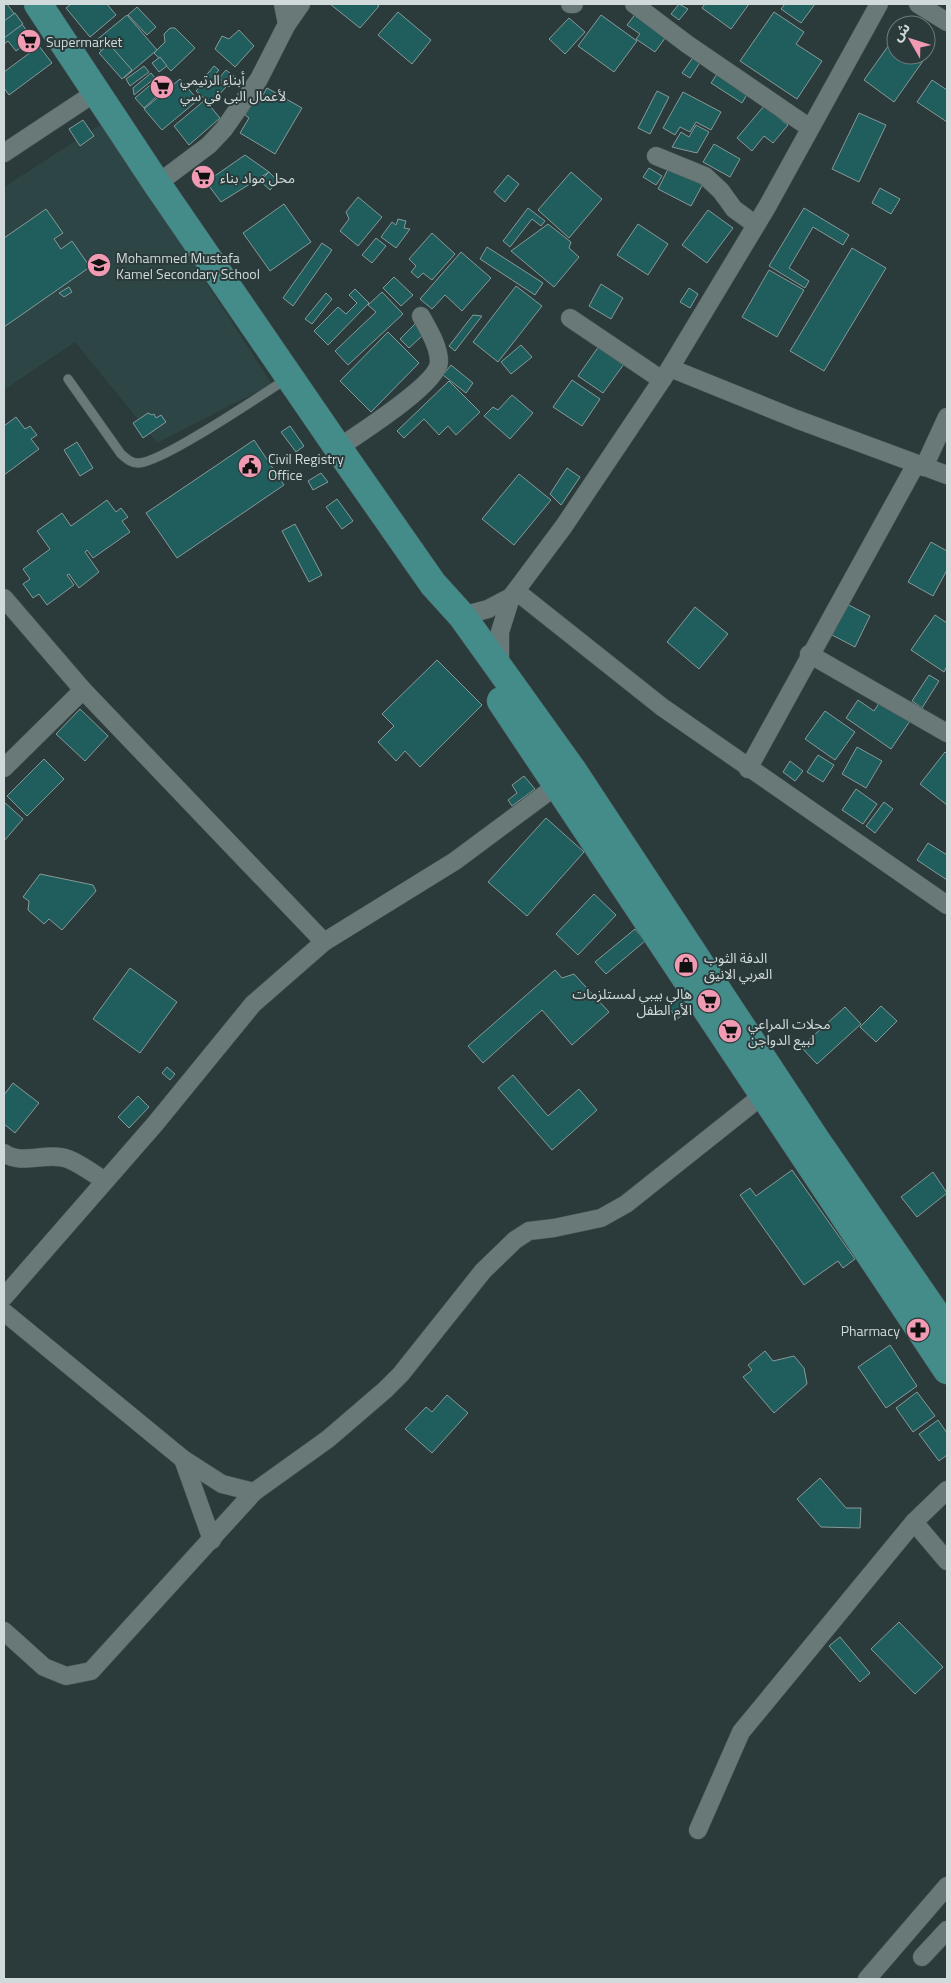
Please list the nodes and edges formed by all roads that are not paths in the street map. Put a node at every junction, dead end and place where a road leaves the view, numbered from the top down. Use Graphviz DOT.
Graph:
graph roads {
  1 [pos="38,4"];
  2 [pos="283,4"];
  3 [pos="301,4"];
  4 [pos="634,4"];
  5 [pos="878,4"];
  6 [pos="918,4"];
  7 [pos="947,22"];
  8 [pos="287,24"];
  9 [pos="96,92"];
  10 [pos="810,128"];
  11 [pos="4,153"];
  12 [pos="656,156"];
  13 [pos="157,184"];
  14 [pos="756,225"];
  15 [pos="421,316"];
  16 [pos="570,318"];
  17 [pos="666,374"];
  18 [pos="290,377"];
  19 [pos="68,379"];
  20 [pos="947,417"];
  21 [pos="338,448"];
  22 [pos="920,465"];
  23 [pos="947,475"];
  24 [pos="433,584"];
  25 [pos="514,594"];
  26 [pos="4,598"];
  27 [pos="462,616"];
  28 [pos="809,654"];
  29 [pos="500,668"];
  30 [pos="83,690"];
  31 [pos="947,733"];
  32 [pos="4,768"];
  33 [pos="748,769"];
  34 [pos="566,778"];
  35 [pos="947,906"];
  36 [pos="663,926"];
  37 [pos="324,942"];
  38 [pos="763,1095"];
  39 [pos="4,1153"];
  40 [pos="105,1181"];
  41 [pos="4,1297"];
  42 [pos="4,1312"];
  43 [pos="947,1330"];
  44 [pos="947,1370"];
  45 [pos="183,1459"];
  46 [pos="947,1490"];
  47 [pos="254,1492"];
  48 [pos="914,1522"];
  49 [pos="212,1540"];
  50 [pos="947,1561"];
  51 [pos="4,1631"];
  52 [pos="698,1830"];
  53 [pos="947,1886"];
  54 [pos="947,1930"];
  55 [pos="922,1958"];
  56 [pos="867,1979"];
  1 -- 9 [label="highway"];
  2 -- 8 [label="street"];
  3 -- 8 [label="street"];
  4 -- 10 [label="street"];
  5 -- 10 [label="street"];
  6 -- 7 [label="street"];
  8 -- 13 [label="street"];
  9 -- 11 [label="street"];
  9 -- 13 [label="highway"];
  10 -- 14 [label="street"];
  12 -- 14 [label="street"];
  13 -- 18 [label="highway"];
  14 -- 17 [label="street"];
  15 -- 21 [label="street"];
  16 -- 17 [label="street"];
  17 -- 22 [label="street"];
  17 -- 25 [label="street"];
  18 -- 19 [label="lane"];
  18 -- 21 [label="highway"];
  20 -- 22 [label="street"];
  21 -- 24 [label="highway"];
  22 -- 23 [label="street"];
  22 -- 28 [label="street"];
  24 -- 27 [label="highway"];
  24 -- 34 [label="highway"];
  25 -- 27 [label="street"];
  25 -- 29 [label="street"];
  25 -- 33 [label="street"];
  26 -- 30 [label="street"];
  27 -- 29 [label="highway"];
  28 -- 31 [label="street"];
  28 -- 33 [label="street"];
  29 -- 34 [label="highway"];
  30 -- 32 [label="street"];
  30 -- 37 [label="street"];
  33 -- 35 [label="street"];
  34 -- 36 [label="highway"];
  34 -- 37 [label="street"];
  36 -- 38 [label="highway"];
  36 -- 43 [label="highway"];
  37 -- 40 [label="street"];
  38 -- 44 [label="highway"];
  38 -- 47 [label="street"];
  39 -- 40 [label="street"];
  40 -- 41 [label="street"];
  42 -- 45 [label="street"];
  45 -- 47 [label="street"];
  45 -- 49 [label="street"];
  46 -- 48 [label="street"];
  47 -- 49 [label="street"];
  48 -- 50 [label="street"];
  48 -- 52 [label="street"];
  49 -- 51 [label="street"];
  53 -- 56 [label="street"];
  54 -- 55 [label="street"];
}
